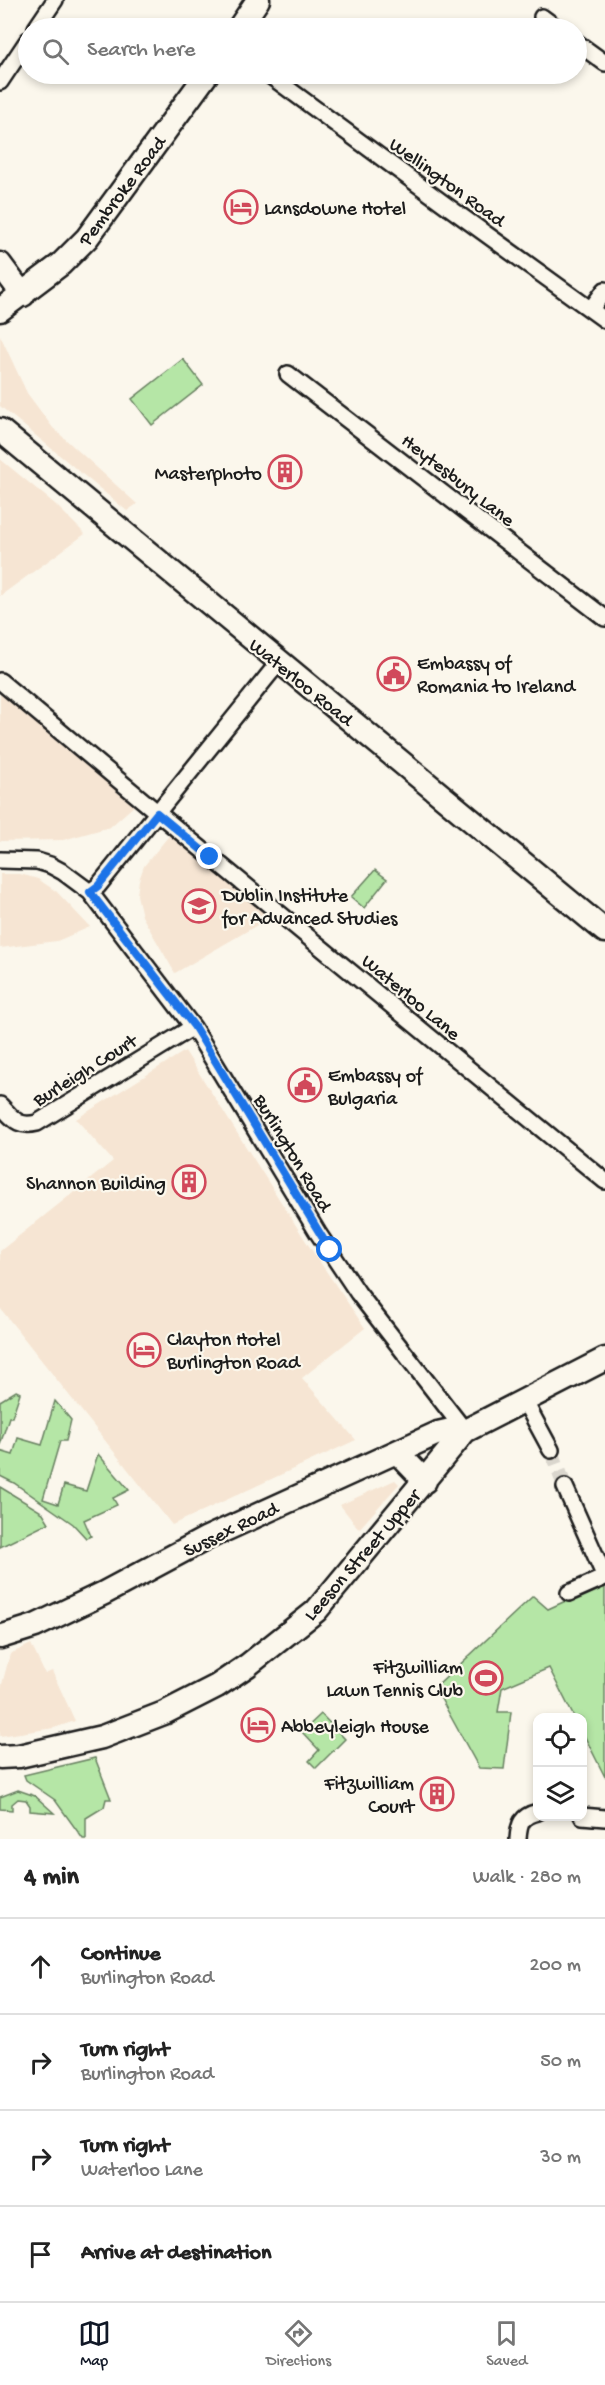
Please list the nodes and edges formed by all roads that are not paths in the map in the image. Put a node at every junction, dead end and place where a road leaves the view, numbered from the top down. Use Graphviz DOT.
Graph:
graph roads {
  1 [pos="55,0"];
  2 [pos="258,0"];
  3 [pos="43,18"];
  4 [pos="246,18"];
  5 [pos="587,50"];
  6 [pos="18,55"];
  7 [pos="605,63"];
  8 [pos="0,82"];
  9 [pos="200,84"];
  10 [pos="282,84"];
  11 [pos="0,264"];
  12 [pos="605,290"];
  13 [pos="23,295"];
  14 [pos="591,309"];
  15 [pos="0,310"];
  16 [pos="605,320"];
  17 [pos="288,374"];
  18 [pos="0,430"];
  19 [pos="605,618"];
  20 [pos="279,662"];
  21 [pos="0,681"];
  22 [pos="157,813"];
  23 [pos="0,860"];
  24 [pos="90,892"];
  25 [pos="605,931"];
  26 [pos="194,1026"];
  27 [pos="0,1105"];
  28 [pos="605,1181"];
  29 [pos="605,1359"];
  30 [pos="524,1400"];
  31 [pos="465,1431"];
  32 [pos="550,1450"];
  33 [pos="397,1452"];
  34 [pos="424,1481"];
  35 [pos="565,1487"];
  36 [pos="605,1577"];
  37 [pos="569,1593"];
  38 [pos="0,1638"];
  39 [pos="0,1757"];
  40 [pos="533,1813"];
  41 [pos="587,1816"];
  42 [pos="605,1818"];
  43 [pos="518,1839"];
  1 -- 3 [label="street"];
  2 -- 4 [label="main road"];
  5 -- 7 [label="street"];
  6 -- 8 [label="street"];
  9 -- 13 [label="main road, Pembroke Road"];
  10 -- 14 [label="street, Wellington Road"];
  11 -- 13 [label="main road"];
  12 -- 14 [label="street"];
  13 -- 15 [label="main road, Pembroke Road"];
  14 -- 16 [label="street, Wellington Road"];
  17 -- 19 [label="street, Heytesbury Lane"];
  18 -- 20 [label="main road, Waterloo Road"];
  20 -- 22 [label="street"];
  20 -- 25 [label="main road, Waterloo Road"];
  21 -- 22 [label="street, Waterloo Lane"];
  22 -- 24 [label="street"];
  22 -- 28 [label="street, Waterloo Lane"];
  23 -- 24 [label="street, Burlington Road"];
  24 -- 26 [label="street, Burlington Road"];
  26 -- 27 [label="street, Burleigh Court"];
  26 -- 31 [label="street, Burlington Road"];
  29 -- 30 [label="main road, Leeson Street Upper"];
  30 -- 31 [label="main road, Leeson Street Upper"];
  30 -- 32 [label="street"];
  31 -- 33 [label="main road, Sussex Road"];
  31 -- 34 [label="main road, Leeson Street Upper"];
  33 -- 34 [label="main road"];
  33 -- 38 [label="main road, Sussex Road"];
  34 -- 39 [label="main road, Leeson Street Upper"];
  35 -- 36 [label="street"];
  36 -- 37 [label="street"];
  40 -- 43 [label="street"];
  41 -- 42 [label="street"];
}
